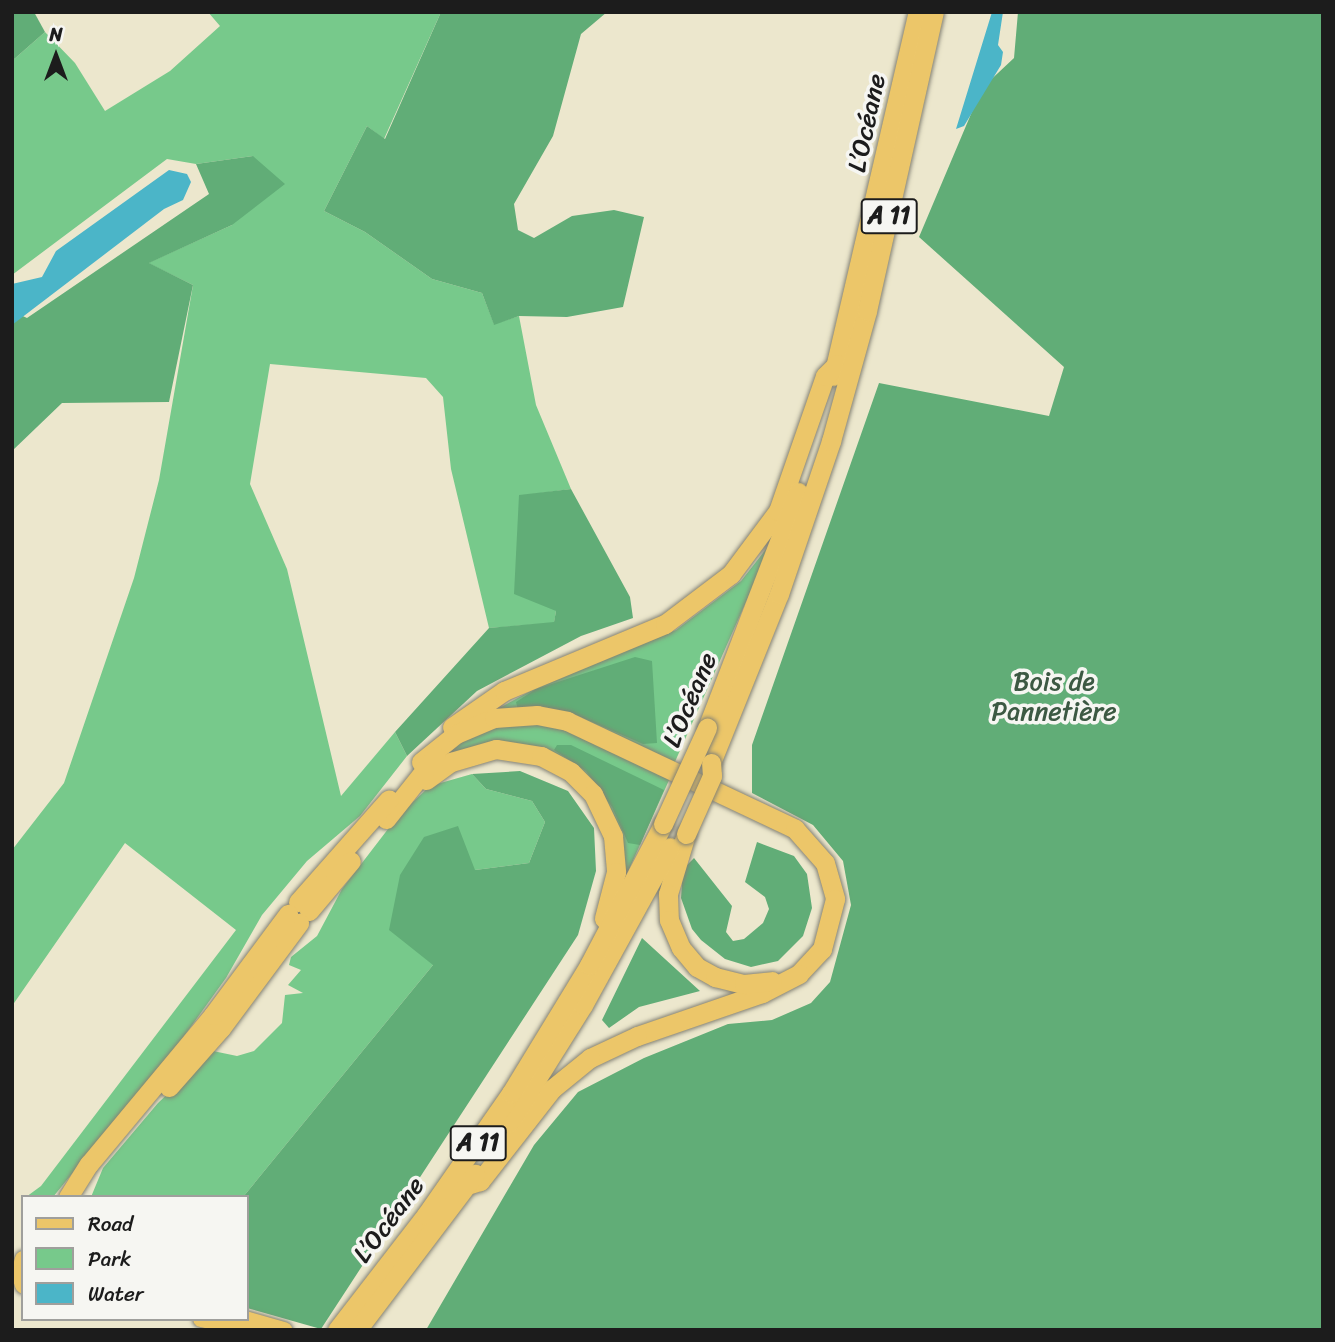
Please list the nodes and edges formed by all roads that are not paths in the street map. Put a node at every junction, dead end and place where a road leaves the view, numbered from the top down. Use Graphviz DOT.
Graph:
graph roads {
  1 [pos="918,12"];
  2 [pos="934,12"];
  3 [pos="837,364"];
  4 [pos="715,732"];
  5 [pos="421,762"];
  6 [pos="386,819"];
  7 [pos="676,830"];
  8 [pos="354,848"];
  9 [pos="264,958"];
  10 [pos="589,965"];
  11 [pos="92,1171"];
  12 [pos="467,1185"];
  13 [pos="69,1195"];
  14 [pos="77,1195"];
  15 [pos="84,1195"];
  16 [pos="248,1320"];
  17 [pos="210,1321"];
  18 [pos="350,1326"];
  19 [pos="250,1330"];
  20 [pos="284,1330"];
  1 -- 3 [label="highway, L’Océane / A 11"];
  2 -- 4 [label="highway, L’Océane / A 11"];
  3 -- 4 [label="highway, L’Océane / A 11"];
  3 -- 5 [label="highway"];
  4 -- 7 [label="highway, L’Océane / A 11, bridge"];
  4 -- 7 [label="highway, L’Océane / A 11"];
  5 -- 8 [label="highway"];
  5 -- 12 [label="highway"];
  6 -- 7 [label="highway"];
  6 -- 8 [label="highway"];
  6 -- 10 [label="highway"];
  7 -- 10 [label="highway, L’Océane / A 11"];
  7 -- 12 [label="highway, L’Océane / A 11"];
  8 -- 9 [label="highway"];
  9 -- 11 [label="highway"];
  9 -- 13 [label="highway"];
  10 -- 18 [label="highway, L’Océane / A 11"];
  11 -- 14 [label="highway"];
  11 -- 15 [label="highway"];
  12 -- 18 [label="highway, L’Océane / A 11"];
  16 -- 20 [label="main road"];
  17 -- 19 [label="main road"];
}
